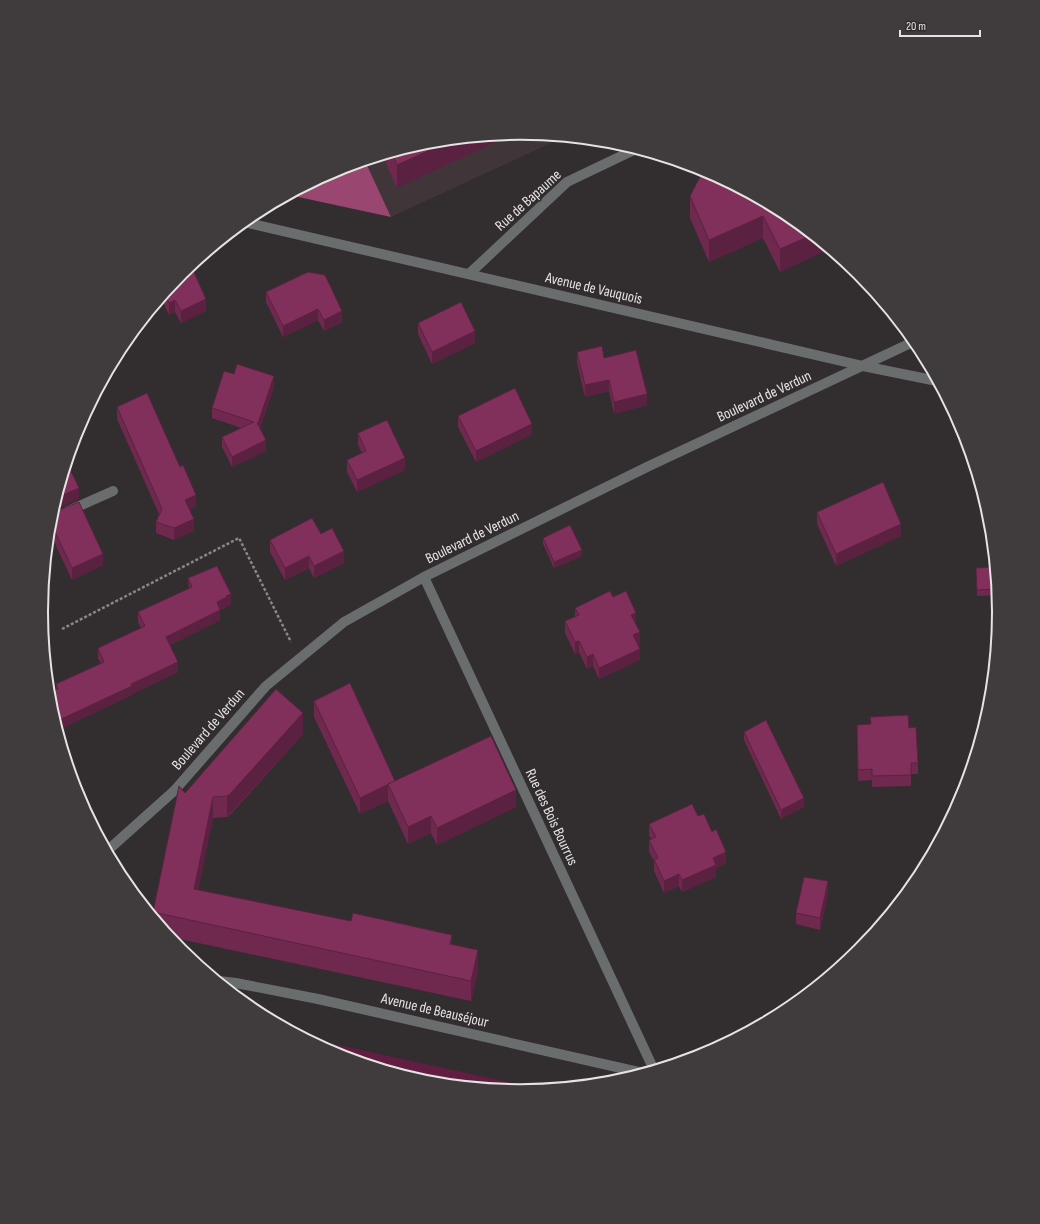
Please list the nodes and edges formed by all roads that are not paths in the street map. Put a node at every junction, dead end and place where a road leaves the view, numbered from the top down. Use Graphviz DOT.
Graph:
graph roads {
  1 [pos="628,153"];
  2 [pos="252,224"];
  3 [pos="469,274"];
  4 [pos="908,344"];
  5 [pos="863,366"];
  6 [pos="931,380"];
  7 [pos="114,491"];
  8 [pos="58,516"];
  9 [pos="424,577"];
  10 [pos="111,848"];
  11 [pos="229,983"];
  12 [pos="652,1065"];
  13 [pos="632,1070"];
  1 -- 3 [label="street, Rue de Bapaume"];
  2 -- 3 [label="street, Avenue de Vauquois"];
  3 -- 5 [label="street, Avenue de Vauquois"];
  4 -- 5 [label="street, Boulevard de Verdun"];
  5 -- 6 [label="street, Avenue de Vauquois"];
  5 -- 9 [label="street, Boulevard de Verdun"];
  7 -- 8 [label="street"];
  9 -- 10 [label="street, Boulevard de Verdun"];
  9 -- 12 [label="street, Rue des Bois Bourrus"];
  11 -- 13 [label="street, Avenue de Beauséjour"];
}
